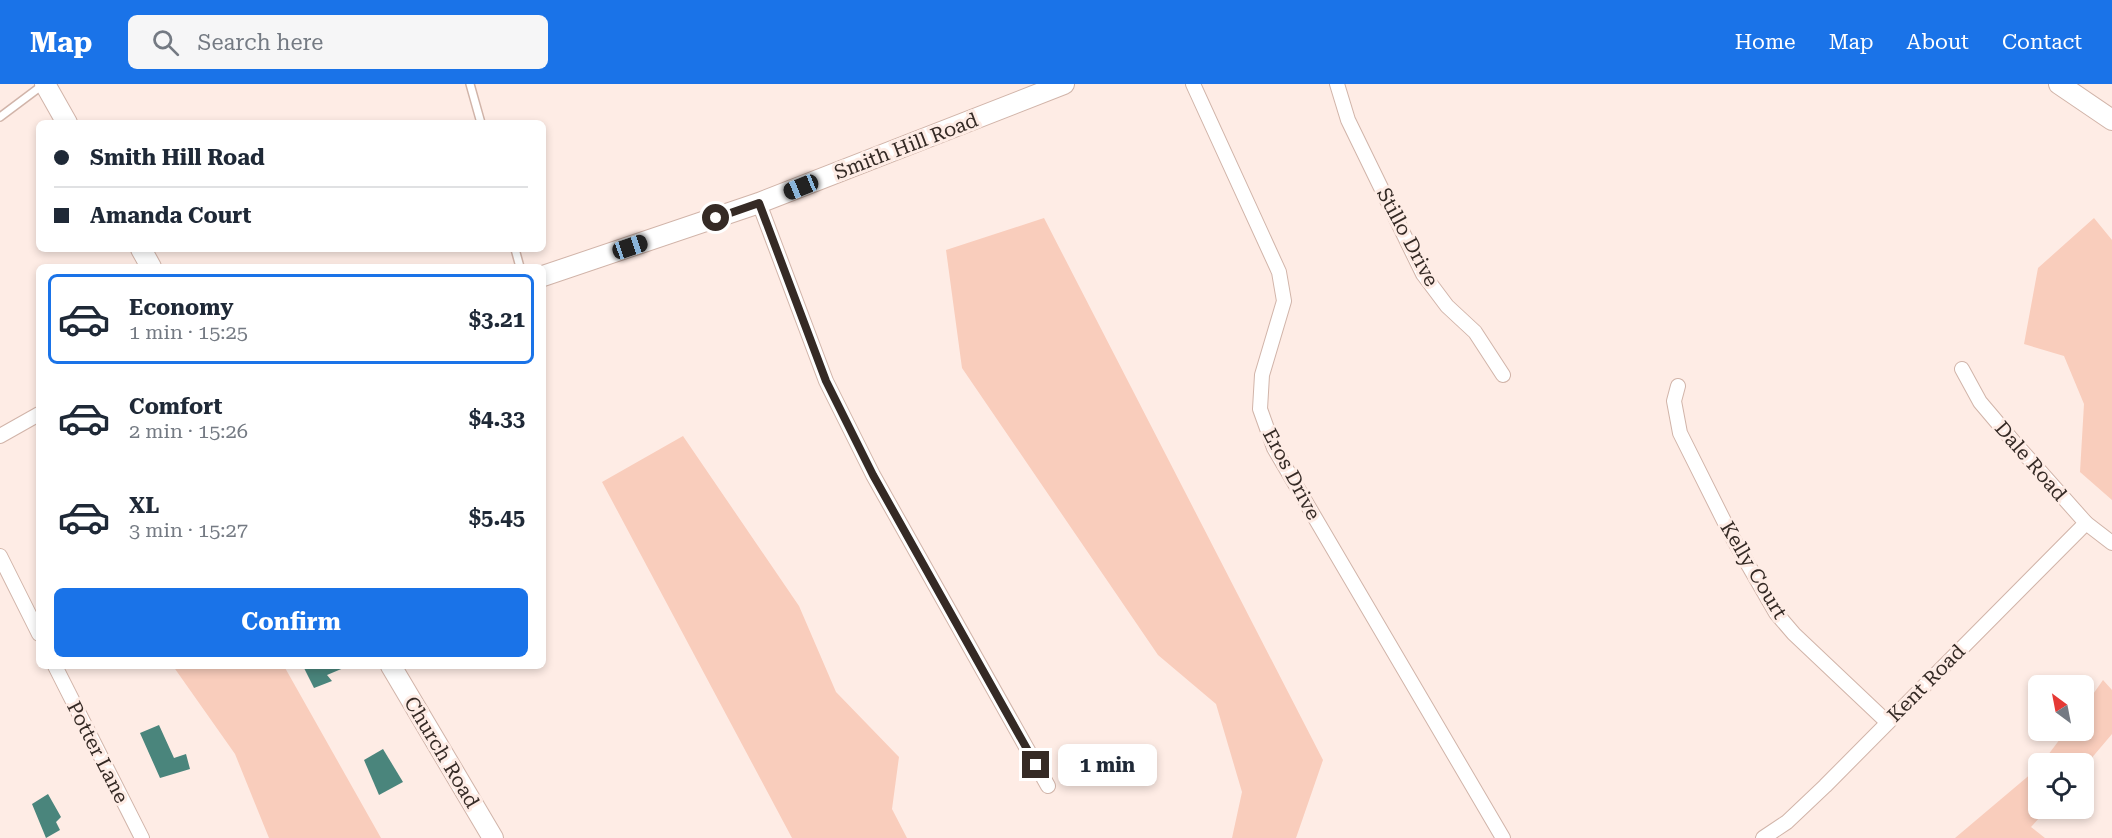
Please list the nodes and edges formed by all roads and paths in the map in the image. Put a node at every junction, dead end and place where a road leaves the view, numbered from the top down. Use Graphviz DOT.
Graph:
graph roads {
  1 [pos="44,84"];
  2 [pos="470,84"];
  3 [pos="1064,84"];
  4 [pos="1193,84"];
  5 [pos="1337,84"];
  6 [pos="2060,84"];
  7 [pos="0,117"];
  8 [pos="65,120"];
  9 [pos="480,120"];
  10 [pos="2112,120"];
  11 [pos="759,203"];
  12 [pos="546,275"];
  13 [pos="1962,369"];
  14 [pos="1503,375"];
  15 [pos="1678,386"];
  16 [pos="36,416"];
  17 [pos="0,436"];
  18 [pos="2085,523"];
  19 [pos="2112,543"];
  20 [pos="0,556"];
  21 [pos="36,628"];
  22 [pos="57,669"];
  23 [pos="392,669"];
  24 [pos="1887,722"];
  25 [pos="1048,786"];
  26 [pos="142,838"];
  27 [pos="493,838"];
  28 [pos="1503,838"];
  29 [pos="1763,838"];
  1 -- 7 [label="lane"];
  1 -- 8 [label="street"];
  2 -- 9 [label="lane"];
  3 -- 11 [label="street, Smith Hill Road"];
  4 -- 28 [label="street, Eros Drive"];
  5 -- 14 [label="street, Stillo Drive"];
  6 -- 10 [label="street"];
  11 -- 12 [label="street, Smith Hill Road"];
  11 -- 25 [label="street"];
  13 -- 18 [label="street, Dale Road"];
  15 -- 24 [label="street, Kelly Court"];
  16 -- 17 [label="street"];
  18 -- 19 [label="street, Dale Road"];
  18 -- 24 [label="street, Kent Road"];
  20 -- 21 [label="street"];
  22 -- 26 [label="street, Potter Lane"];
  23 -- 27 [label="street, Church Road"];
  24 -- 29 [label="street, Kent Road"];
}
